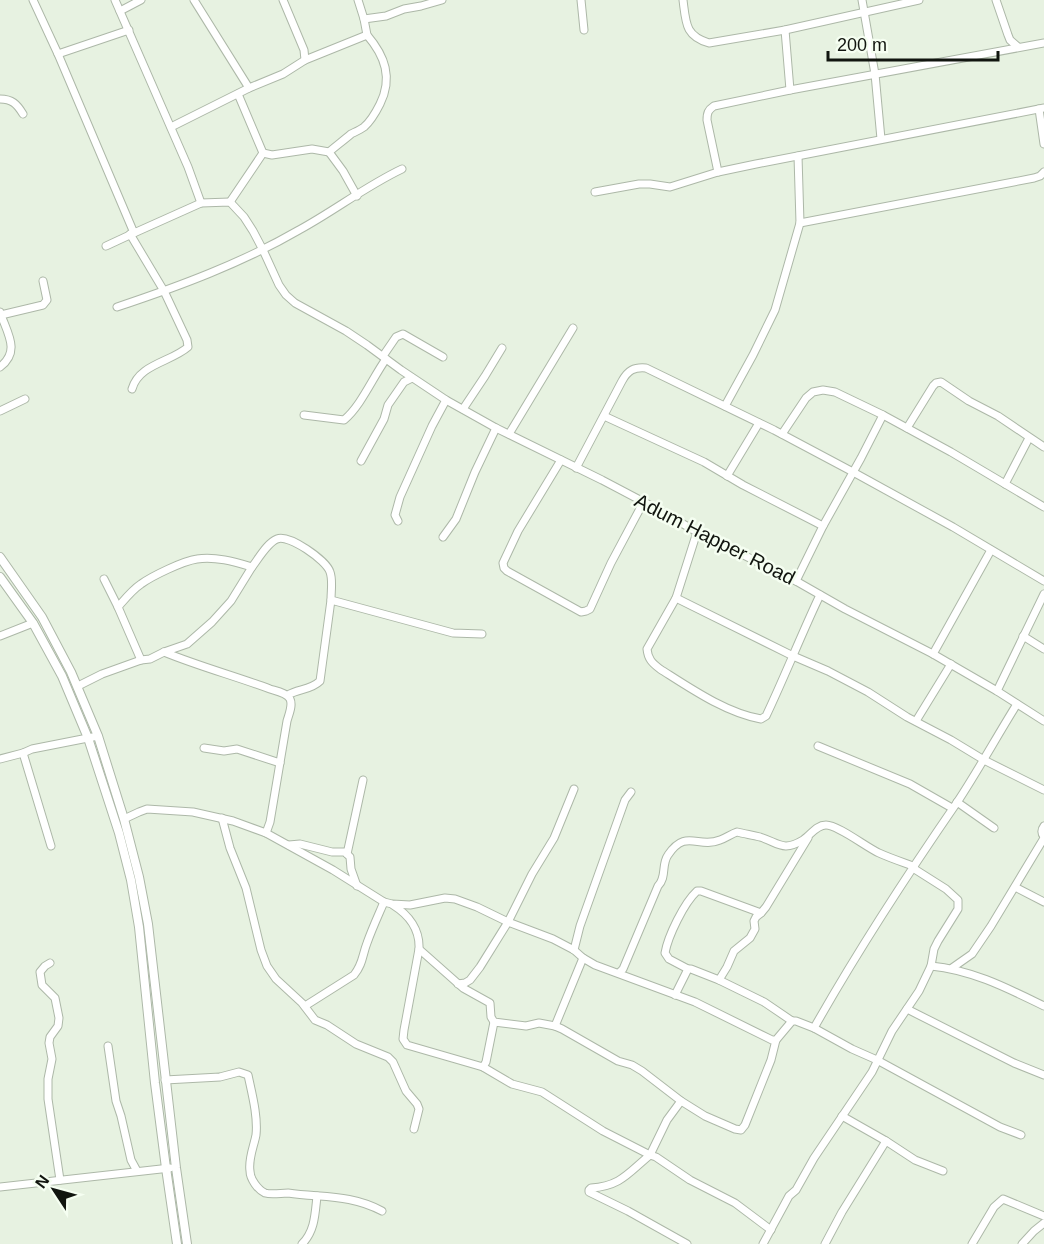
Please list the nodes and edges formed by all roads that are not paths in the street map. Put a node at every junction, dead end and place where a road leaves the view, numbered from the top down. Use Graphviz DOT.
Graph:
graph roads {
  1 [pos="33,0"];
  2 [pos="115,0"];
  3 [pos="141,0"];
  4 [pos="194,0"];
  5 [pos="283,0"];
  6 [pos="358,0"];
  7 [pos="442,0"];
  8 [pos="581,0"];
  9 [pos="683,0"];
  10 [pos="862,0"];
  11 [pos="920,0"];
  12 [pos="996,0"];
  13 [pos="120,11"];
  14 [pos="864,13"];
  15 [pos="364,19"];
  16 [pos="129,30"];
  17 [pos="584,30"];
  18 [pos="785,30"];
  19 [pos="367,35"];
  20 [pos="1044,43"];
  21 [pos="1018,47"];
  22 [pos="58,54"];
  23 [pos="304,60"];
  24 [pos="875,74"];
  25 [pos="249,88"];
  26 [pos="790,90"];
  27 [pos="238,94"];
  28 [pos="0,99"];
  29 [pos="1042,108"];
  30 [pos="23,114"];
  31 [pos="171,127"];
  32 [pos="881,139"];
  33 [pos="1044,144"];
  34 [pos="329,152"];
  35 [pos="263,153"];
  36 [pos="798,156"];
  37 [pos="402,169"];
  38 [pos="718,172"];
  39 [pos="1044,172"];
  40 [pos="595,192"];
  41 [pos="357,196"];
  42 [pos="230,202"];
  43 [pos="201,203"];
  44 [pos="800,223"];
  45 [pos="132,234"];
  46 [pos="106,246"];
  47 [pos="263,250"];
  48 [pos="43,281"];
  49 [pos="164,291"];
  50 [pos="117,307"];
  51 [pos="0,313"];
  52 [pos="573,328"];
  53 [pos="502,348"];
  54 [pos="384,357"];
  55 [pos="442,357"];
  56 [pos="0,368"];
  57 [pos="412,378"];
  58 [pos="132,388"];
  59 [pos="25,399"];
  60 [pos="446,400"];
  61 [pos="725,406"];
  62 [pos="463,409"];
  63 [pos="0,411"];
  64 [pos="304,415"];
  65 [pos="884,415"];
  66 [pos="604,416"];
  67 [pos="759,423"];
  68 [pos="907,428"];
  69 [pos="496,429"];
  70 [pos="509,434"];
  71 [pos="782,434"];
  72 [pos="1029,438"];
  73 [pos="1044,447"];
  74 [pos="561,460"];
  75 [pos="361,461"];
  76 [pos="576,468"];
  77 [pos="853,472"];
  78 [pos="727,476"];
  79 [pos="1005,484"];
  80 [pos="644,503"];
  81 [pos="1044,507"];
  82 [pos="398,521"];
  83 [pos="823,526"];
  84 [pos="696,532"];
  85 [pos="443,537"];
  86 [pos="991,550"];
  87 [pos="0,556"];
  88 [pos="252,567"];
  89 [pos="0,577"];
  90 [pos="104,579"];
  91 [pos="796,581"];
  92 [pos="1044,581"];
  93 [pos="1044,594"];
  94 [pos="820,595"];
  95 [pos="676,598"];
  96 [pos="331,600"];
  97 [pos="118,607"];
  98 [pos="33,623"];
  99 [pos="482,634"];
  100 [pos="0,636"];
  101 [pos="1023,636"];
  102 [pos="1044,649"];
  103 [pos="164,652"];
  104 [pos="933,654"];
  105 [pos="793,656"];
  106 [pos="141,660"];
  107 [pos="951,664"];
  108 [pos="78,686"];
  109 [pos="997,691"];
  110 [pos="288,695"];
  111 [pos="1017,704"];
  112 [pos="916,721"];
  113 [pos="1044,721"];
  114 [pos="98,736"];
  115 [pos="88,738"];
  116 [pos="818,746"];
  117 [pos="204,748"];
  118 [pos="23,753"];
  119 [pos="0,759"];
  120 [pos="984,760"];
  121 [pos="280,763"];
  122 [pos="363,780"];
  123 [pos="574,789"];
  124 [pos="1044,790"];
  125 [pos="632,792"];
  126 [pos="954,805"];
  127 [pos="222,818"];
  128 [pos="124,819"];
  129 [pos="1044,826"];
  130 [pos="994,828"];
  131 [pos="266,833"];
  132 [pos="810,835"];
  133 [pos="1044,837"];
  134 [pos="288,845"];
  135 [pos="51,846"];
  136 [pos="347,854"];
  137 [pos="913,866"];
  138 [pos="357,886"];
  139 [pos="1015,887"];
  140 [pos="384,902"];
  141 [pos="1044,902"];
  142 [pos="392,904"];
  143 [pos="761,913"];
  144 [pos="508,922"];
  145 [pos="419,949"];
  146 [pos="574,950"];
  147 [pos="583,958"];
  148 [pos="50,963"];
  149 [pos="931,966"];
  150 [pos="952,968"];
  151 [pos="688,969"];
  152 [pos="619,973"];
  153 [pos="719,980"];
  154 [pos="458,984"];
  155 [pos="675,995"];
  156 [pos="305,1006"];
  157 [pos="1044,1006"];
  158 [pos="907,1009"];
  159 [pos="792,1021"];
  160 [pos="494,1022"];
  161 [pos="555,1026"];
  162 [pos="814,1028"];
  163 [pos="776,1040"];
  164 [pos="108,1046"];
  165 [pos="877,1060"];
  166 [pos="483,1067"];
  167 [pos="1044,1075"];
  168 [pos="165,1080"];
  169 [pos="681,1101"];
  170 [pos="842,1116"];
  171 [pos="414,1130"];
  172 [pos="1022,1135"];
  173 [pos="886,1141"];
  174 [pos="650,1155"];
  175 [pos="166,1168"];
  176 [pos="176,1168"];
  177 [pos="137,1171"];
  178 [pos="943,1171"];
  179 [pos="60,1180"];
  180 [pos="0,1187"];
  181 [pos="317,1196"];
  182 [pos="382,1212"];
  183 [pos="1044,1216"];
  184 [pos="1044,1222"];
  185 [pos="771,1230"];
  186 [pos="177,1244"];
  187 [pos="187,1244"];
  188 [pos="302,1244"];
  189 [pos="687,1244"];
  190 [pos="763,1244"];
  191 [pos="825,1244"];
  192 [pos="972,1244"];
  193 [pos="1022,1244"];
  1 -- 22 [label="street"];
  2 -- 13 [label="street"];
  3 -- 13 [label="street"];
  4 -- 25 [label="street"];
  5 -- 23 [label="street"];
  6 -- 15 [label="street"];
  7 -- 15 [label="street"];
  8 -- 17 [label="street"];
  9 -- 18 [label="street"];
  10 -- 14 [label="street"];
  11 -- 14 [label="street"];
  12 -- 21 [label="street"];
  13 -- 16 [label="street"];
  14 -- 18 [label="street"];
  14 -- 24 [label="street"];
  15 -- 19 [label="street"];
  16 -- 22 [label="street"];
  16 -- 31 [label="street"];
  18 -- 26 [label="street"];
  19 -- 23 [label="street"];
  19 -- 34 [label="street"];
  20 -- 21 [label="street"];
  21 -- 24 [label="street"];
  22 -- 45 [label="street"];
  23 -- 25 [label="street"];
  24 -- 26 [label="street"];
  24 -- 32 [label="street"];
  25 -- 27 [label="street"];
  26 -- 38 [label="street"];
  27 -- 31 [label="street"];
  27 -- 35 [label="street"];
  28 -- 30 [label="street"];
  29 -- 32 [label="street"];
  29 -- 33 [label="street"];
  31 -- 43 [label="street"];
  32 -- 36 [label="street"];
  34 -- 35 [label="street"];
  34 -- 41 [label="street"];
  35 -- 42 [label="street"];
  36 -- 38 [label="street"];
  36 -- 44 [label="street"];
  37 -- 41 [label="street"];
  38 -- 40 [label="street"];
  39 -- 44 [label="street"];
  41 -- 47 [label="street"];
  42 -- 43 [label="street"];
  42 -- 47 [label="street, Adum Happer Road"];
  43 -- 45 [label="street"];
  44 -- 61 [label="street"];
  45 -- 46 [label="street"];
  45 -- 49 [label="street"];
  47 -- 49 [label="street"];
  47 -- 54 [label="street, Adum Happer Road"];
  48 -- 51 [label="street"];
  49 -- 50 [label="street"];
  49 -- 58 [label="street"];
  51 -- 56 [label="street"];
  52 -- 70 [label="street"];
  53 -- 62 [label="street"];
  54 -- 55 [label="street"];
  54 -- 57 [label="street, Adum Happer Road"];
  54 -- 64 [label="street"];
  57 -- 60 [label="street, Adum Happer Road"];
  57 -- 75 [label="street"];
  59 -- 63 [label="street"];
  60 -- 62 [label="street, Adum Happer Road"];
  60 -- 82 [label="street"];
  61 -- 66 [label="street"];
  61 -- 67 [label="street"];
  62 -- 69 [label="street, Adum Happer Road"];
  65 -- 68 [label="street"];
  65 -- 71 [label="street"];
  65 -- 77 [label="street"];
  66 -- 76 [label="street"];
  66 -- 78 [label="street"];
  67 -- 71 [label="street"];
  67 -- 78 [label="street"];
  68 -- 72 [label="street"];
  68 -- 79 [label="street"];
  69 -- 70 [label="street, Adum Happer Road"];
  69 -- 85 [label="street"];
  70 -- 74 [label="street, Adum Happer Road"];
  71 -- 77 [label="street"];
  72 -- 73 [label="street"];
  72 -- 79 [label="street"];
  74 -- 76 [label="street, Adum Happer Road"];
  74 -- 80 [label="street"];
  76 -- 80 [label="street, Adum Happer Road"];
  77 -- 83 [label="street"];
  77 -- 86 [label="street"];
  78 -- 83 [label="street"];
  79 -- 81 [label="street"];
  80 -- 84 [label="street, Adum Happer Road"];
  83 -- 91 [label="street"];
  84 -- 91 [label="street, Adum Happer Road"];
  84 -- 95 [label="street"];
  86 -- 92 [label="street"];
  86 -- 104 [label="street"];
  87 -- 108 [label="street"];
  88 -- 96 [label="street"];
  88 -- 97 [label="street"];
  88 -- 103 [label="street"];
  89 -- 98 [label="street"];
  90 -- 97 [label="street"];
  91 -- 94 [label="street, Adum Happer Road"];
  93 -- 101 [label="street"];
  94 -- 104 [label="street, Adum Happer Road"];
  94 -- 105 [label="street"];
  95 -- 105 [label="street"];
  95 -- 105 [label="street"];
  96 -- 99 [label="street"];
  96 -- 110 [label="street"];
  97 -- 106 [label="street"];
  98 -- 100 [label="street"];
  98 -- 115 [label="street"];
  101 -- 102 [label="street"];
  101 -- 109 [label="street"];
  103 -- 106 [label="street"];
  103 -- 110 [label="street"];
  104 -- 107 [label="street, Adum Happer Road"];
  105 -- 112 [label="street"];
  106 -- 108 [label="street"];
  107 -- 109 [label="street, Adum Happer Road"];
  107 -- 112 [label="street"];
  108 -- 114 [label="street"];
  109 -- 111 [label="street, Adum Happer Road"];
  110 -- 121 [label="street"];
  111 -- 113 [label="street, Adum Happer Road"];
  111 -- 120 [label="street"];
  112 -- 120 [label="street"];
  114 -- 115 [label="street"];
  114 -- 128 [label="street"];
  115 -- 118 [label="street"];
  115 -- 175 [label="street"];
  116 -- 126 [label="street"];
  117 -- 121 [label="street"];
  118 -- 119 [label="street"];
  118 -- 135 [label="street"];
  120 -- 124 [label="street"];
  120 -- 126 [label="street"];
  121 -- 131 [label="street"];
  122 -- 136 [label="street"];
  123 -- 144 [label="street"];
  125 -- 146 [label="street"];
  126 -- 130 [label="street"];
  126 -- 137 [label="street"];
  127 -- 128 [label="street"];
  127 -- 131 [label="street"];
  127 -- 156 [label="street"];
  128 -- 168 [label="street"];
  129 -- 133 [label="street"];
  131 -- 134 [label="street"];
  132 -- 137 [label="street"];
  132 -- 143 [label="street"];
  132 -- 152 [label="street"];
  133 -- 139 [label="street"];
  134 -- 136 [label="street"];
  134 -- 138 [label="street"];
  136 -- 138 [label="street"];
  137 -- 149 [label="street"];
  137 -- 162 [label="street"];
  138 -- 140 [label="street"];
  139 -- 141 [label="street"];
  139 -- 150 [label="street"];
  140 -- 142 [label="street"];
  140 -- 156 [label="street"];
  142 -- 144 [label="street"];
  142 -- 145 [label="street"];
  143 -- 151 [label="street"];
  143 -- 153 [label="street"];
  144 -- 146 [label="street"];
  144 -- 154 [label="street"];
  145 -- 154 [label="street"];
  145 -- 166 [label="street"];
  146 -- 147 [label="street"];
  147 -- 152 [label="street"];
  147 -- 161 [label="street"];
  148 -- 179 [label="street"];
  149 -- 150 [label="street"];
  149 -- 158 [label="street"];
  150 -- 157 [label="street"];
  151 -- 153 [label="street"];
  151 -- 155 [label="street"];
  152 -- 155 [label="street"];
  153 -- 159 [label="street"];
  154 -- 160 [label="street"];
  155 -- 163 [label="street"];
  156 -- 171 [label="street"];
  158 -- 165 [label="street"];
  158 -- 167 [label="street"];
  159 -- 162 [label="street"];
  159 -- 163 [label="street"];
  160 -- 161 [label="street"];
  160 -- 166 [label="street"];
  161 -- 169 [label="street"];
  162 -- 165 [label="street"];
  163 -- 169 [label="street"];
  164 -- 177 [label="street"];
  165 -- 170 [label="street"];
  165 -- 172 [label="street"];
  166 -- 174 [label="street"];
  168 -- 176 [label="street"];
  168 -- 181 [label="street"];
  169 -- 174 [label="street"];
  170 -- 173 [label="street"];
  170 -- 185 [label="street"];
  173 -- 178 [label="street"];
  173 -- 191 [label="street"];
  174 -- 185 [label="street"];
  174 -- 189 [label="street"];
  175 -- 176 [label="street"];
  175 -- 177 [label="street"];
  175 -- 186 [label="street"];
  176 -- 187 [label="street"];
  177 -- 179 [label="street"];
  179 -- 180 [label="street"];
  181 -- 182 [label="street"];
  181 -- 188 [label="street"];
  183 -- 192 [label="street"];
  184 -- 193 [label="street"];
  185 -- 190 [label="street"];
}
